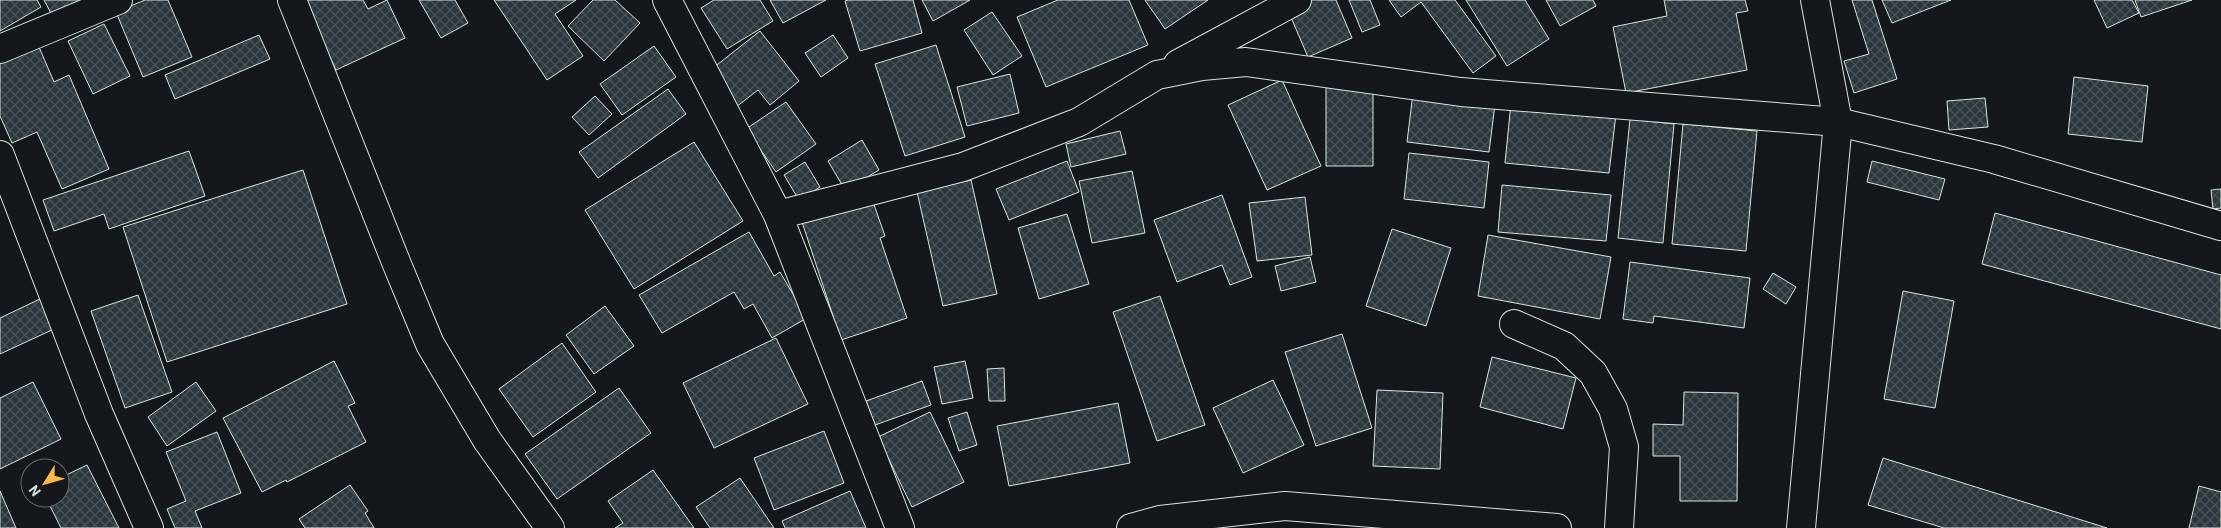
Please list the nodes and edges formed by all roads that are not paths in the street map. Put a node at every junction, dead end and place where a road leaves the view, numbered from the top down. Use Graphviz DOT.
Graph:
graph roads {
  1 [pos="118,0"];
  2 [pos="292,0"];
  3 [pos="667,0"];
  4 [pos="1297,0"];
  5 [pos="1815,0"];
  6 [pos="0,49"];
  7 [pos="1157,75"];
  8 [pos="1838,122"];
  9 [pos="0,155"];
  10 [pos="778,215"];
  11 [pos="2221,226"];
  12 [pos="1514,324"];
  13 [pos="149,528"];
  14 [pos="550,528"];
  15 [pos="900,528"];
  16 [pos="1131,528"];
  17 [pos="1557,528"];
  18 [pos="1619,528"];
  19 [pos="1801,528"];
  1 -- 6 [label="street"];
  2 -- 14 [label="street"];
  3 -- 10 [label="street"];
  4 -- 7 [label="street"];
  5 -- 8 [label="street"];
  7 -- 8 [label="street"];
  7 -- 10 [label="street"];
  8 -- 11 [label="street"];
  8 -- 19 [label="street"];
  9 -- 13 [label="street"];
  10 -- 15 [label="street"];
  12 -- 18 [label="street"];
  16 -- 17 [label="street"];
}
